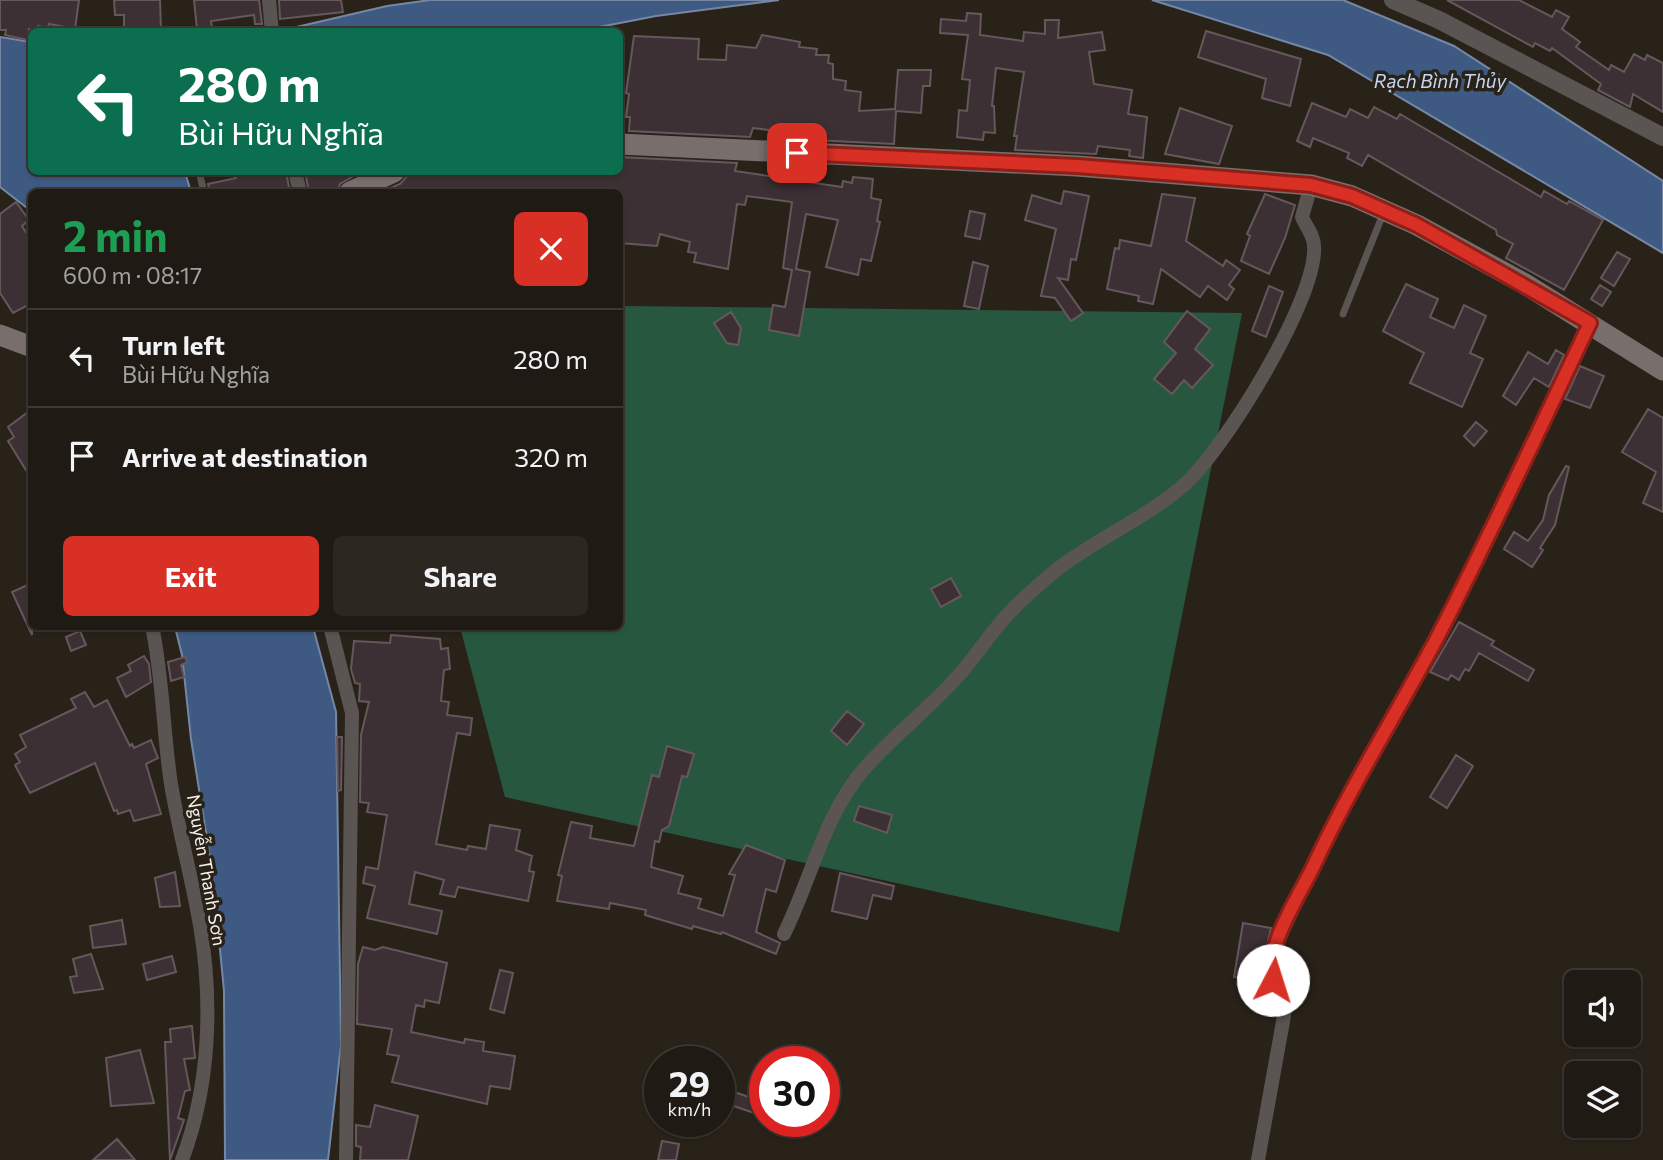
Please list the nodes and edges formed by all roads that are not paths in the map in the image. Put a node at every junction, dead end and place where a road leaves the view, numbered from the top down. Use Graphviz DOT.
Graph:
graph roads {
  1 [pos="1393,0"];
  2 [pos="269,7"];
  3 [pos="272,28"];
  4 [pos="1663,137"];
  5 [pos="623,144"];
  6 [pos="387,175"];
  7 [pos="1311,185"];
  8 [pos="357,189"];
  9 [pos="1384,211"];
  10 [pos="1343,314"];
  11 [pos="1590,323"];
  12 [pos="0,335"];
  13 [pos="28,347"];
  14 [pos="1663,370"];
  15 [pos="152,630"];
  16 [pos="331,630"];
  17 [pos="784,934"];
  18 [pos="182,1160"];
  19 [pos="346,1160"];
  20 [pos="1258,1160"];
  1 -- 4 [label="street"];
  2 -- 3 [label="street"];
  5 -- 7 [label="main road"];
  6 -- 8 [label="main road"];
  7 -- 9 [label="main road"];
  7 -- 17 [label="street"];
  9 -- 10 [label="lane"];
  9 -- 11 [label="main road"];
  11 -- 14 [label="main road"];
  11 -- 20 [label="street"];
  12 -- 13 [label="main road"];
  15 -- 18 [label="street, Nguyễn Thanh Sơn"];
  16 -- 19 [label="street"];
}
